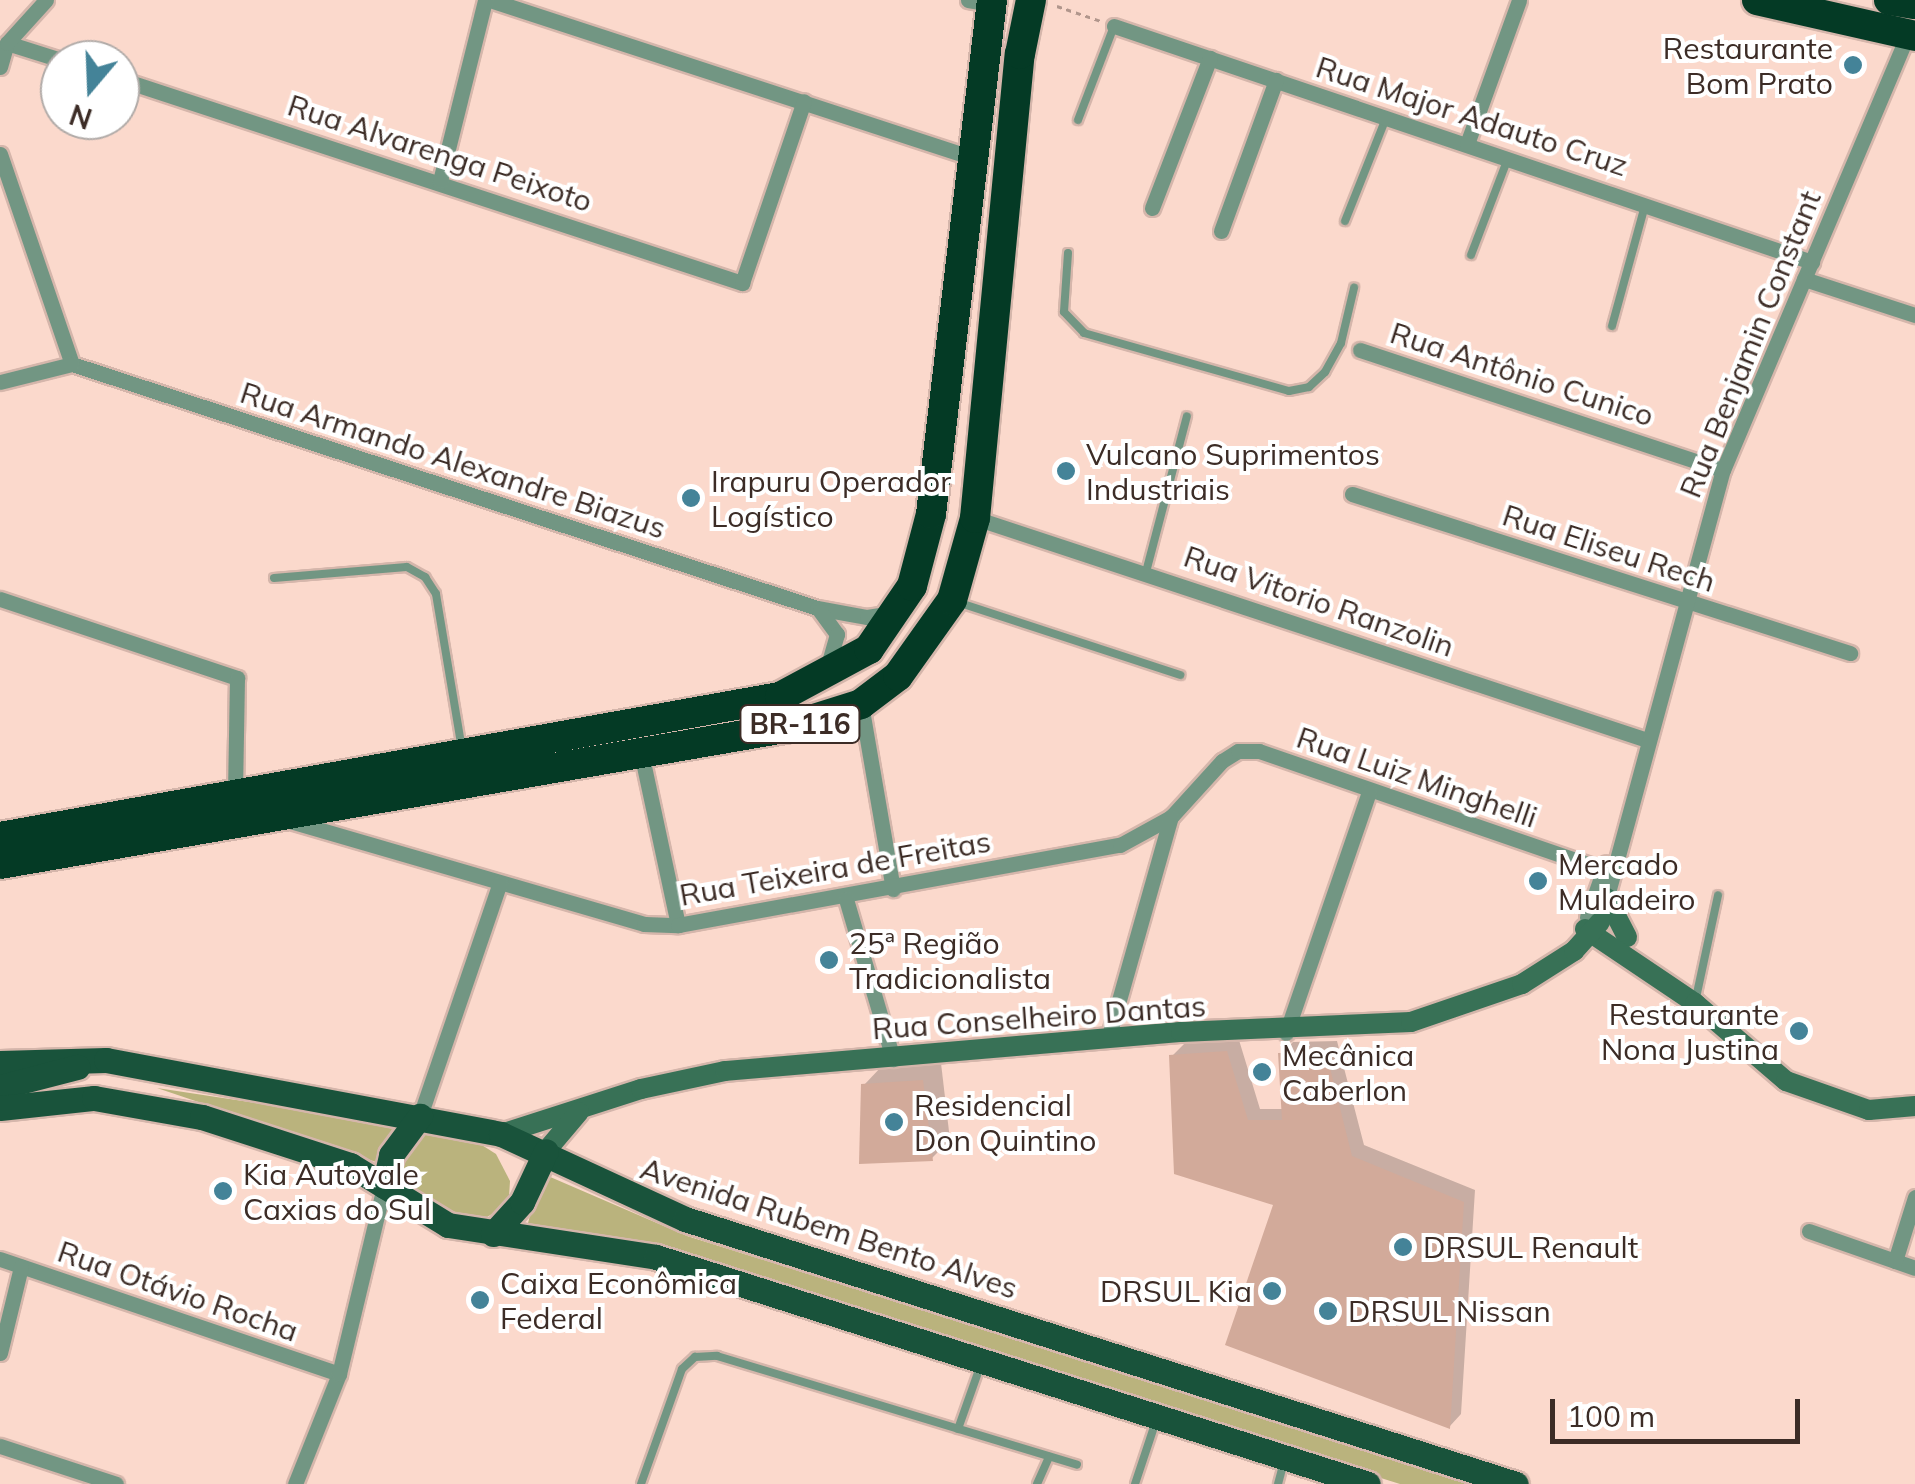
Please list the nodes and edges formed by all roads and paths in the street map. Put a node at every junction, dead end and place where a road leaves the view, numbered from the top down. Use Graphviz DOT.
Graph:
graph roads {
  1 [pos="46,0"];
  2 [pos="488,0"];
  3 [pos="1520,0"];
  4 [pos="1757,0"];
  5 [pos="1889,0"];
  6 [pos="985,2"];
  7 [pos="1043,2"];
  8 [pos="1915,4"];
  9 [pos="1114,26"];
  10 [pos="7,43"];
  11 [pos="1909,44"];
  12 [pos="40,53"];
  13 [pos="1210,58"];
  14 [pos="0,67"];
  15 [pos="1276,80"];
  16 [pos="140,85"];
  17 [pos="804,101"];
  18 [pos="1386,118"];
  19 [pos="1078,120"];
  20 [pos="1467,144"];
  21 [pos="0,154"];
  22 [pos="970,156"];
  23 [pos="1508,158"];
  24 [pos="440,181"];
  25 [pos="1646,202"];
  26 [pos="1152,208"];
  27 [pos="1345,220"];
  28 [pos="1221,231"];
  29 [pos="1068,253"];
  30 [pos="1471,256"];
  31 [pos="1812,262"];
  32 [pos="1804,279"];
  33 [pos="1354,288"];
  34 [pos="1915,316"];
  35 [pos="1612,326"];
  36 [pos="1341,343"];
  37 [pos="1360,350"];
  38 [pos="72,364"];
  39 [pos="0,382"];
  40 [pos="1188,416"];
  41 [pos="1723,470"];
  42 [pos="1352,494"];
  43 [pos="975,518"];
  44 [pos="1146,572"];
  45 [pos="274,578"];
  46 [pos="0,599"];
  47 [pos="952,600"];
  48 [pos="1685,602"];
  49 [pos="817,608"];
  50 [pos="899,611"];
  51 [pos="1850,654"];
  52 [pos="1180,675"];
  53 [pos="823,679"];
  54 [pos="861,704"];
  55 [pos="1644,739"];
  56 [pos="1259,752"];
  57 [pos="463,753"];
  58 [pos="642,757"];
  59 [pos="235,792"];
  60 [pos="1369,792"];
  61 [pos="1171,817"];
  62 [pos="279,818"];
  63 [pos="0,823"];
  64 [pos="44,828"];
  65 [pos="0,837"];
  66 [pos="0,864"];
  67 [pos="1608,871"];
  68 [pos="500,883"];
  69 [pos="893,889"];
  70 [pos="1718,895"];
  71 [pos="846,898"];
  72 [pos="1606,898"];
  73 [pos="678,925"];
  74 [pos="1591,925"];
  75 [pos="1627,946"];
  76 [pos="1574,952"];
  77 [pos="1503,987"];
  78 [pos="1695,1003"];
  79 [pos="1286,1033"];
  80 [pos="1108,1038"];
  81 [pos="893,1058"];
  82 [pos="106,1060"];
  83 [pos="0,1063"];
  84 [pos="0,1087"];
  85 [pos="1915,1106"];
  86 [pos="0,1108"];
  87 [pos="579,1112"];
  88 [pos="420,1116"];
  89 [pos="501,1134"];
  90 [pos="556,1150"];
  91 [pos="384,1186"];
  92 [pos="1915,1197"];
  93 [pos="1810,1231"];
  94 [pos="492,1234"];
  95 [pos="0,1259"];
  96 [pos="1895,1261"];
  97 [pos="21,1267"];
  98 [pos="1915,1268"];
  99 [pos="0,1352"];
  100 [pos="982,1360"];
  101 [pos="339,1374"];
  102 [pos="1157,1416"];
  103 [pos="958,1429"];
  104 [pos="0,1446"];
  105 [pos="1049,1456"];
  106 [pos="1286,1458"];
  107 [pos="1078,1465"];
  108 [pos="116,1484"];
  109 [pos="295,1484"];
  110 [pos="641,1484"];
  111 [pos="1037,1484"];
  112 [pos="1135,1484"];
  113 [pos="1278,1484"];
  114 [pos="1368,1484"];
  115 [pos="1516,1484"];
  1 -- 10 [label="street"];
  2 -- 17 [label="street"];
  2 -- 24 [label="street"];
  3 -- 20 [label="street"];
  4 -- 11 [label="highway"];
  5 -- 8 [label="highway"];
  6 -- 22 [label="highway, BR-116"];
  7 -- 9 [label="path"];
  7 -- 43 [label="highway, BR-116"];
  9 -- 13 [label="street, Rua Major Adauto Cruz"];
  9 -- 19 [label="lane"];
  10 -- 12 [label="street"];
  10 -- 14 [label="street"];
  11 -- 31 [label="street, Rua Benjamin Constant"];
  13 -- 15 [label="street, Rua Major Adauto Cruz"];
  13 -- 26 [label="street"];
  15 -- 18 [label="street, Rua Major Adauto Cruz"];
  15 -- 28 [label="street"];
  16 -- 24 [label="street, Rua Alvarenga Peixoto"];
  17 -- 22 [label="street"];
  17 -- 24 [label="street, Rua Alvarenga Peixoto"];
  18 -- 20 [label="street, Rua Major Adauto Cruz"];
  18 -- 27 [label="lane"];
  20 -- 23 [label="street, Rua Major Adauto Cruz"];
  21 -- 38 [label="street"];
  22 -- 50 [label="highway, BR-116"];
  23 -- 25 [label="street, Rua Major Adauto Cruz"];
  23 -- 30 [label="lane"];
  25 -- 31 [label="street, Rua Major Adauto Cruz"];
  25 -- 35 [label="lane"];
  29 -- 36 [label="lane"];
  31 -- 32 [label="street, Rua Benjamin Constant"];
  32 -- 34 [label="street"];
  32 -- 41 [label="street, Rua Benjamin Constant"];
  33 -- 36 [label="lane"];
  36 -- 37 [label="lane"];
  37 -- 41 [label="street, Rua Antônio Cunico"];
  38 -- 39 [label="street"];
  38 -- 49 [label="street, Rua Armando Alexandre Biazus"];
  40 -- 44 [label="lane"];
  41 -- 48 [label="street, Rua Benjamin Constant"];
  42 -- 48 [label="street, Rua Eliseu Rech"];
  43 -- 44 [label="street, Rua Vitorio Ranzolin"];
  43 -- 47 [label="highway, BR-116"];
  44 -- 55 [label="street, Rua Vitorio Ranzolin"];
  45 -- 57 [label="lane"];
  46 -- 59 [label="street"];
  47 -- 52 [label="lane"];
  47 -- 54 [label="highway, BR-116"];
  48 -- 51 [label="street, Rua Eliseu Rech"];
  48 -- 55 [label="street, Rua Benjamin Constant"];
  49 -- 50 [label="street, Rua Armando Alexandre Biazus"];
  49 -- 53 [label="street"];
  50 -- 53 [label="highway, BR-116"];
  53 -- 57 [label="highway, BR-116"];
  54 -- 58 [label="highway, BR-116"];
  54 -- 69 [label="street"];
  55 -- 67 [label="street, Rua Benjamin Constant"];
  56 -- 60 [label="street, Rua Luiz Minghelli"];
  56 -- 61 [label="street, Rua Teixeira de Freitas"];
  57 -- 59 [label="highway, BR-116"];
  58 -- 62 [label="highway, BR-116"];
  58 -- 73 [label="street"];
  59 -- 64 [label="highway, BR-116"];
  60 -- 67 [label="street, Rua Luiz Minghelli"];
  60 -- 79 [label="street"];
  61 -- 69 [label="street, Rua Teixeira de Freitas"];
  61 -- 80 [label="street"];
  62 -- 66 [label="highway, BR-116"];
  62 -- 68 [label="street, Rua Teixeira de Freitas"];
  63 -- 64 [label="highway"];
  64 -- 65 [label="highway, BR-116"];
  67 -- 72 [label="street, Rua Benjamin Constant"];
  67 -- 74 [label="street, Rua Benjamin Constant"];
  68 -- 73 [label="street, Rua Teixeira de Freitas"];
  68 -- 88 [label="street"];
  69 -- 71 [label="street, Rua Teixeira de Freitas"];
  70 -- 78 [label="lane"];
  71 -- 73 [label="street, Rua Teixeira de Freitas"];
  71 -- 81 [label="street"];
  72 -- 74 [label="street, Rua Benjamin Constant"];
  72 -- 75 [label="street"];
  74 -- 75 [label="street"];
  74 -- 76 [label="street, Rua Conselheiro Dantas"];
  74 -- 77 [label="street, Rua Conselheiro Dantas"];
  75 -- 76 [label="street"];
  75 -- 78 [label="street"];
  76 -- 77 [label="street, Rua Conselheiro Dantas"];
  77 -- 79 [label="street, Rua Conselheiro Dantas"];
  78 -- 85 [label="street"];
  79 -- 80 [label="street, Rua Conselheiro Dantas"];
  80 -- 81 [label="street, Rua Conselheiro Dantas"];
  81 -- 87 [label="street, Rua Conselheiro Dantas"];
  82 -- 83 [label="main road, Avenida Rubem Bento Alves"];
  82 -- 84 [label="main road"];
  82 -- 88 [label="main road, Avenida Rubem Bento Alves"];
  86 -- 91 [label="main road"];
  87 -- 89 [label="street, Rua Conselheiro Dantas"];
  87 -- 90 [label="street"];
  88 -- 89 [label="main road, Avenida Rubem Bento Alves"];
  88 -- 91 [label="main road"];
  89 -- 90 [label="main road, Avenida Rubem Bento Alves"];
  90 -- 94 [label="main road"];
  90 -- 115 [label="main road, Avenida Rubem Bento Alves"];
  91 -- 94 [label="main road"];
  91 -- 101 [label="street"];
  92 -- 96 [label="street"];
  93 -- 96 [label="street"];
  94 -- 100 [label="main road"];
  95 -- 97 [label="street, Rua Otávio Rocha"];
  96 -- 98 [label="street"];
  97 -- 99 [label="street"];
  97 -- 101 [label="street, Rua Otávio Rocha"];
  100 -- 102 [label="main road"];
  100 -- 103 [label="lane"];
  101 -- 109 [label="street"];
  102 -- 106 [label="main road"];
  102 -- 112 [label="lane"];
  103 -- 105 [label="lane"];
  103 -- 110 [label="lane"];
  104 -- 108 [label="street"];
  105 -- 107 [label="lane"];
  105 -- 111 [label="lane"];
  106 -- 113 [label="lane"];
  106 -- 114 [label="main road"];
}
